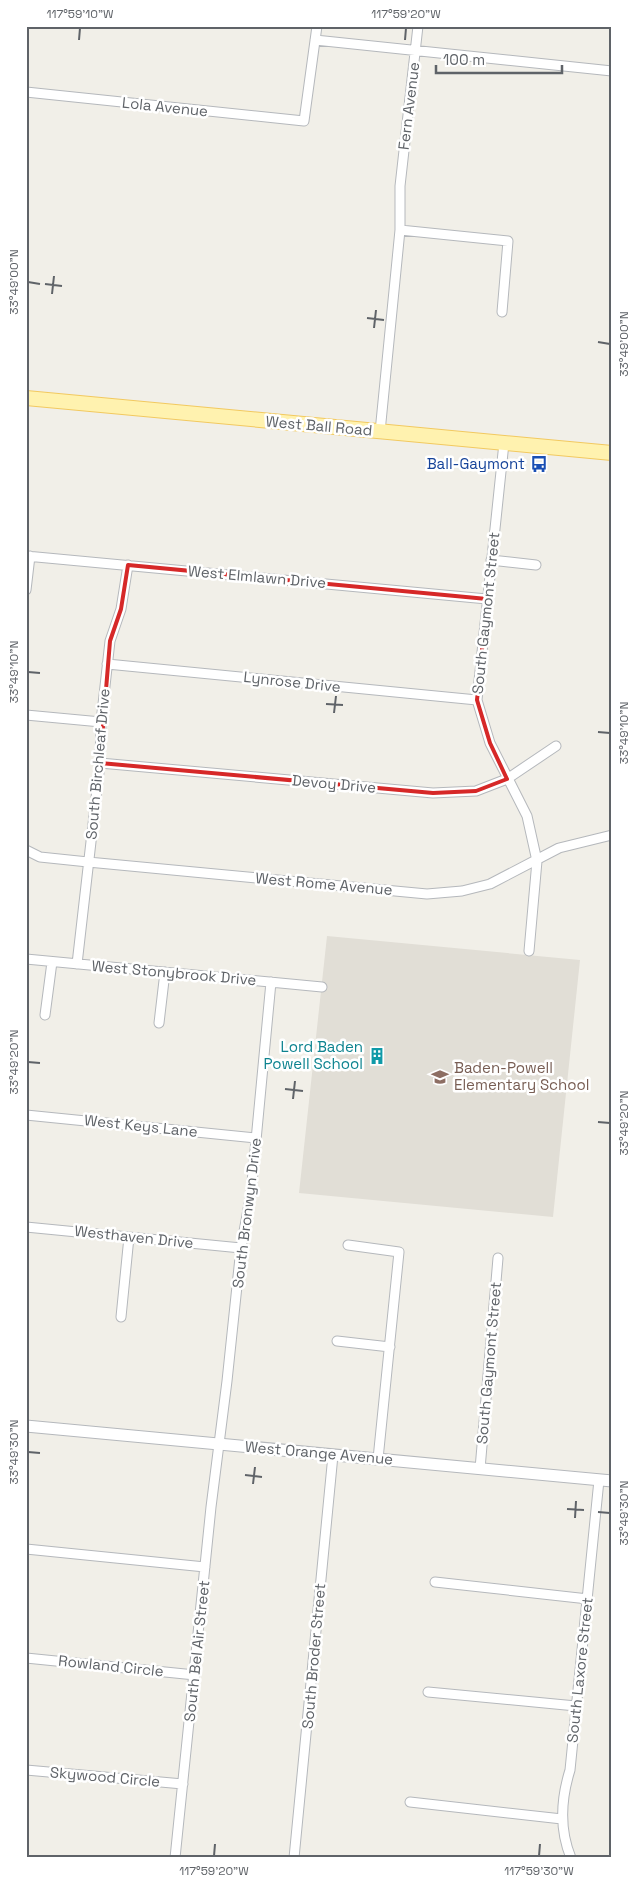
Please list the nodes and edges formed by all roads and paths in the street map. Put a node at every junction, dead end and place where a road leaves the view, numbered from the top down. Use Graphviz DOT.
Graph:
graph roads {
  1 [pos="317,26"];
  2 [pos="418,26"];
  3 [pos="315,40"];
  4 [pos="415,51"];
  5 [pos="612,71"];
  6 [pos="26,92"];
  7 [pos="400,230"];
  8 [pos="502,312"];
  9 [pos="26,398"];
  10 [pos="380,432"];
  11 [pos="504,443"];
  12 [pos="612,453"];
  13 [pos="28,556"];
  14 [pos="491,560"];
  15 [pos="128,565"];
  16 [pos="536,565"];
  17 [pos="26,590"];
  18 [pos="487,599"];
  19 [pos="107,664"];
  20 [pos="478,700"];
  21 [pos="26,715"];
  22 [pos="101,722"];
  23 [pos="556,746"];
  24 [pos="100,763"];
  25 [pos="507,778"];
  26 [pos="612,835"];
  27 [pos="26,850"];
  28 [pos="536,861"];
  29 [pos="88,862"];
  30 [pos="528,951"];
  31 [pos="26,959"];
  32 [pos="52,962"];
  33 [pos="78,964"];
  34 [pos="165,972"];
  35 [pos="271,982"];
  36 [pos="322,987"];
  37 [pos="45,1015"];
  38 [pos="159,1023"];
  39 [pos="26,1115"];
  40 [pos="256,1138"];
  41 [pos="26,1227"];
  42 [pos="129,1237"];
  43 [pos="348,1245"];
  44 [pos="241,1248"];
  45 [pos="498,1258"];
  46 [pos="121,1317"];
  47 [pos="337,1341"];
  48 [pos="390,1347"];
  49 [pos="26,1426"];
  50 [pos="219,1444"];
  51 [pos="333,1455"];
  52 [pos="378,1459"];
  53 [pos="480,1468"];
  54 [pos="599,1480"];
  55 [pos="612,1481"];
  56 [pos="26,1549"];
  57 [pos="205,1567"];
  58 [pos="435,1582"];
  59 [pos="588,1598"];
  60 [pos="26,1658"];
  61 [pos="195,1675"];
  62 [pos="428,1692"];
  63 [pos="576,1706"];
  64 [pos="26,1770"];
  65 [pos="183,1784"];
  66 [pos="410,1802"];
  67 [pos="562,1819"];
  68 [pos="175,1858"];
  69 [pos="294,1858"];
  70 [pos="571,1858"];
  1 -- 3 [label="street"];
  2 -- 4 [label="street, Fern Avenue"];
  3 -- 4 [label="street"];
  3 -- 6 [label="street, Lola Avenue"];
  4 -- 5 [label="street"];
  4 -- 7 [label="street, Fern Avenue"];
  7 -- 8 [label="street"];
  7 -- 10 [label="street, Fern Avenue"];
  9 -- 10 [label="main road, West Ball Road"];
  10 -- 11 [label="main road, West Ball Road"];
  11 -- 12 [label="main road, West Ball Road"];
  11 -- 14 [label="street, South Gaymont Street"];
  13 -- 15 [label="street, West Elmlawn Drive"];
  13 -- 17 [label="street"];
  14 -- 16 [label="street"];
  14 -- 18 [label="street, South Gaymont Street"];
  15 -- 18 [label="street, West Elmlawn Drive"];
  15 -- 19 [label="street, South Birchleaf Drive"];
  18 -- 20 [label="street, South Gaymont Street"];
  19 -- 20 [label="street, Lynrose Drive"];
  19 -- 22 [label="street, South Birchleaf Drive"];
  20 -- 25 [label="street, South Gaymont Street"];
  21 -- 22 [label="street"];
  22 -- 24 [label="street, South Birchleaf Drive"];
  23 -- 25 [label="street, Devoy Drive"];
  24 -- 25 [label="street, Devoy Drive"];
  24 -- 29 [label="street, South Birchleaf Drive"];
  25 -- 28 [label="street, South Gaymont Street"];
  26 -- 28 [label="street, West Rome Avenue"];
  27 -- 29 [label="street, West Rome Avenue"];
  28 -- 29 [label="street, West Rome Avenue"];
  28 -- 30 [label="street, South Gaymont Street"];
  29 -- 33 [label="street, South Birchleaf Drive"];
  31 -- 32 [label="street, West Stonybrook Drive"];
  32 -- 33 [label="street, West Stonybrook Drive"];
  32 -- 37 [label="street"];
  33 -- 34 [label="street, West Stonybrook Drive"];
  34 -- 35 [label="street, West Stonybrook Drive"];
  34 -- 38 [label="street"];
  35 -- 36 [label="street, West Stonybrook Drive"];
  35 -- 40 [label="street, South Bronwyn Drive"];
  39 -- 40 [label="street, West Keys Lane"];
  40 -- 44 [label="street, South Bronwyn Drive"];
  41 -- 42 [label="street, Westhaven Drive"];
  42 -- 44 [label="street, Westhaven Drive"];
  42 -- 46 [label="street"];
  43 -- 48 [label="street"];
  44 -- 50 [label="street, South Bronwyn Drive"];
  45 -- 53 [label="street, South Gaymont Street"];
  47 -- 48 [label="street"];
  48 -- 52 [label="street"];
  49 -- 50 [label="street, West Orange Avenue"];
  50 -- 51 [label="street, West Orange Avenue"];
  50 -- 57 [label="street, South Bel Air Street"];
  51 -- 52 [label="street, West Orange Avenue"];
  51 -- 69 [label="street, South Broder Street"];
  52 -- 53 [label="street, West Orange Avenue"];
  53 -- 54 [label="street, West Orange Avenue"];
  54 -- 55 [label="street, West Orange Avenue"];
  54 -- 59 [label="street, South Laxore Street"];
  56 -- 57 [label="street"];
  57 -- 61 [label="street, South Bel Air Street"];
  58 -- 59 [label="street"];
  59 -- 63 [label="street, South Laxore Street"];
  60 -- 61 [label="street, Rowland Circle"];
  61 -- 65 [label="street, South Bel Air Street"];
  62 -- 63 [label="street"];
  63 -- 67 [label="street, South Laxore Street"];
  64 -- 65 [label="street, Skywood Circle"];
  65 -- 68 [label="street, South Bel Air Street"];
  66 -- 67 [label="street"];
  67 -- 70 [label="street, South Laxore Street"];
}
